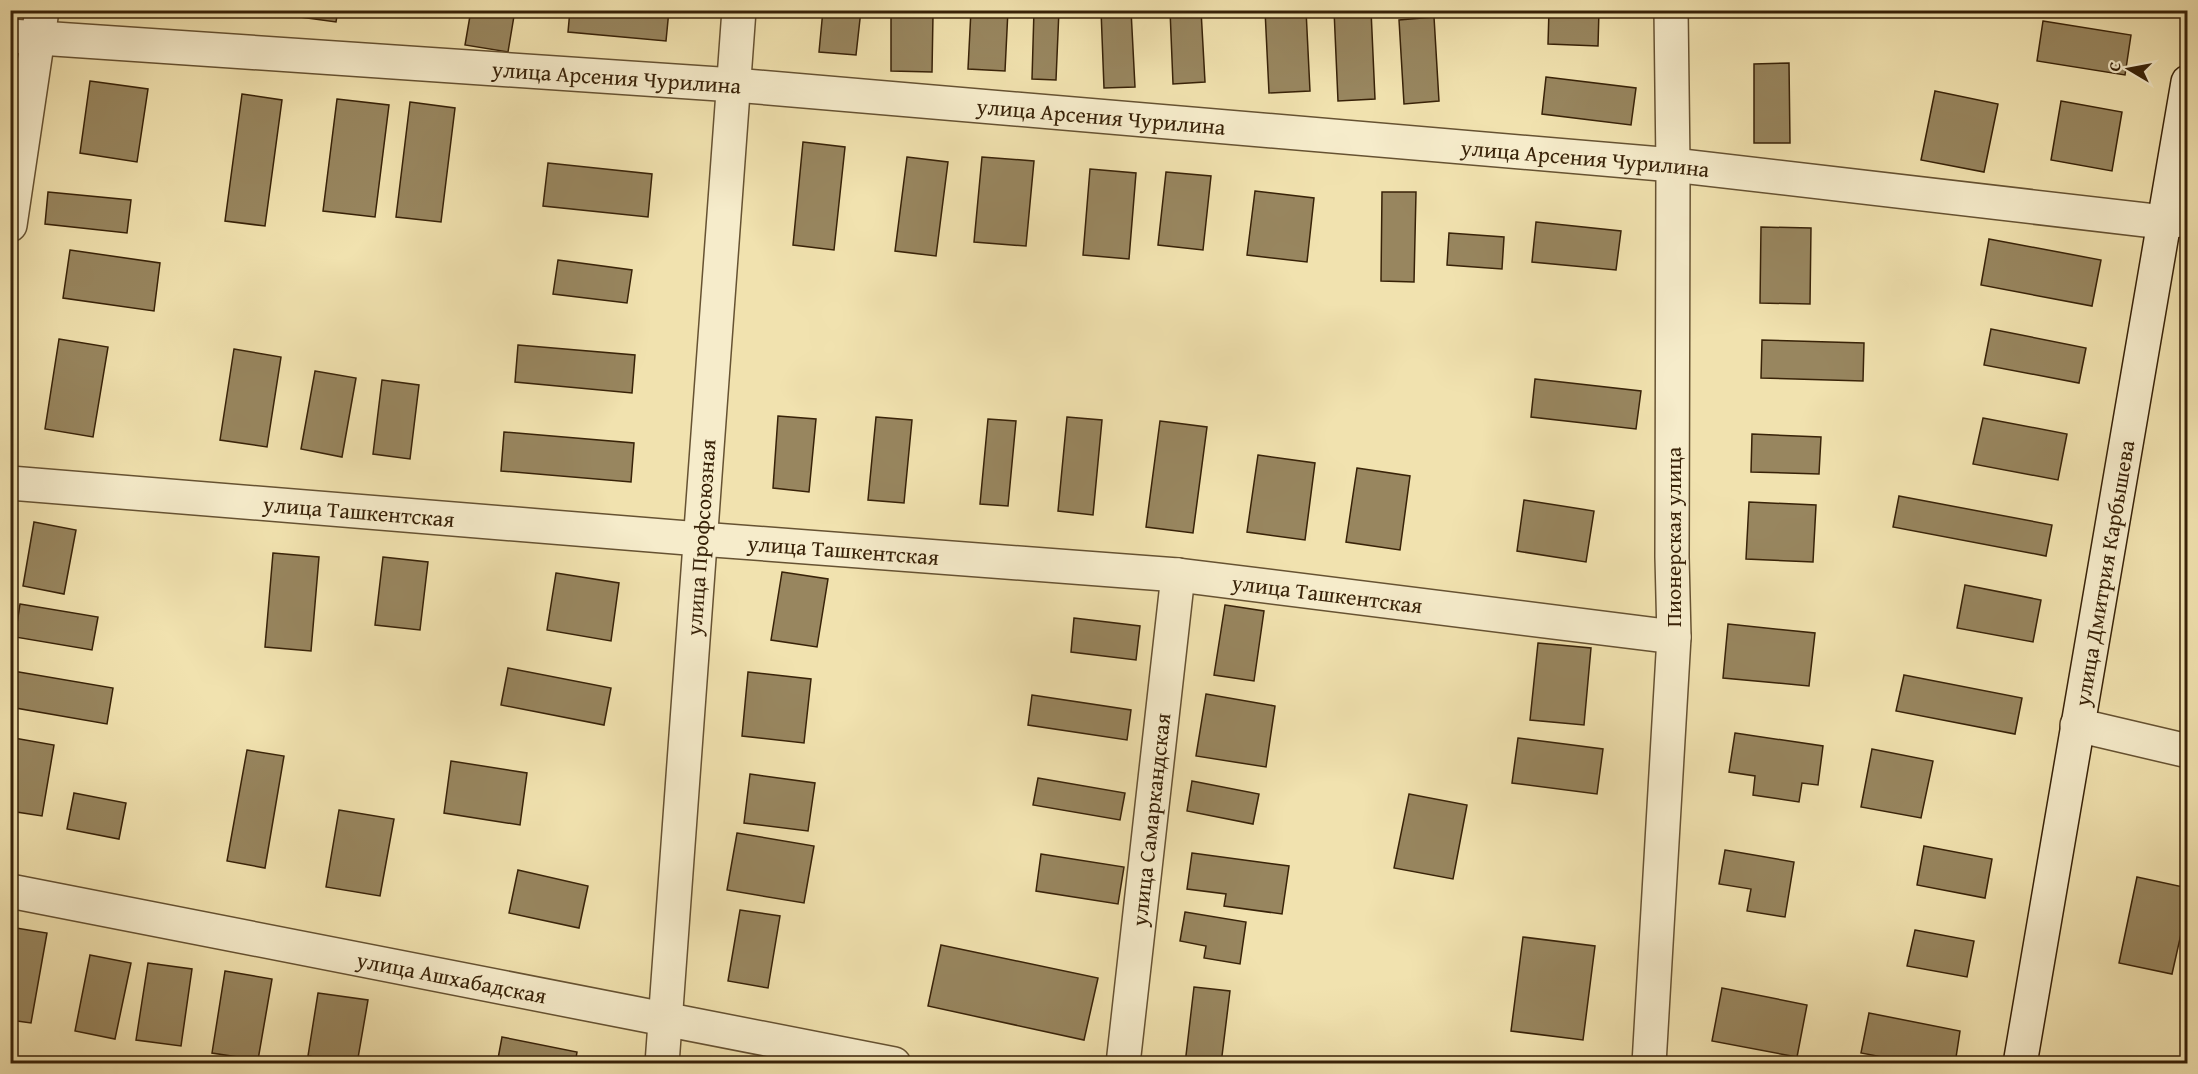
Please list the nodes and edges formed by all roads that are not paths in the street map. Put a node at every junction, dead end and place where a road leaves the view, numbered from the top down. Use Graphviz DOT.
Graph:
graph roads {
  1 [pos="740,10"];
  2 [pos="1671,10"];
  3 [pos="30,29"];
  4 [pos="2187,82"];
  5 [pos="734,85"];
  6 [pos="1673,165"];
  7 [pos="2175,220"];
  8 [pos="10,225"];
  9 [pos="10,483"];
  10 [pos="700,539"];
  11 [pos="1178,575"];
  12 [pos="1674,637"];
  13 [pos="2078,725"];
  14 [pos="2187,751"];
  15 [pos="10,891"];
  16 [pos="665,1020"];
  17 [pos="662,1064"];
  18 [pos="894,1064"];
  19 [pos="1123,1064"];
  20 [pos="1649,1064"];
  21 [pos="2020,1064"];
  1 -- 5 [label="street, улица Профсоюзная"];
  2 -- 6 [label="street, Пионерская улица"];
  3 -- 5 [label="street, улица Арсения Чурилина"];
  3 -- 8 [label="street"];
  4 -- 7 [label="street, улица Дмитрия Карбышева"];
  5 -- 6 [label="street, улица Арсения Чурилина"];
  5 -- 10 [label="street, улица Профсоюзная"];
  6 -- 7 [label="street, улица Арсения Чурилина"];
  6 -- 12 [label="street, Пионерская улица"];
  7 -- 13 [label="street, улица Дмитрия Карбышева"];
  9 -- 10 [label="street, улица Ташкентская"];
  10 -- 11 [label="street, улица Ташкентская"];
  10 -- 16 [label="street, улица Профсоюзная"];
  11 -- 12 [label="street, улица Ташкентская"];
  11 -- 19 [label="street, улица Самаркандская"];
  12 -- 20 [label="street, Пионерская улица"];
  13 -- 14 [label="street"];
  13 -- 21 [label="street, улица Дмитрия Карбышева"];
  15 -- 16 [label="street, улица Ашхабадская"];
  16 -- 17 [label="street, улица Профсоюзная"];
  16 -- 18 [label="street, улица Ашхабадская"];
}
